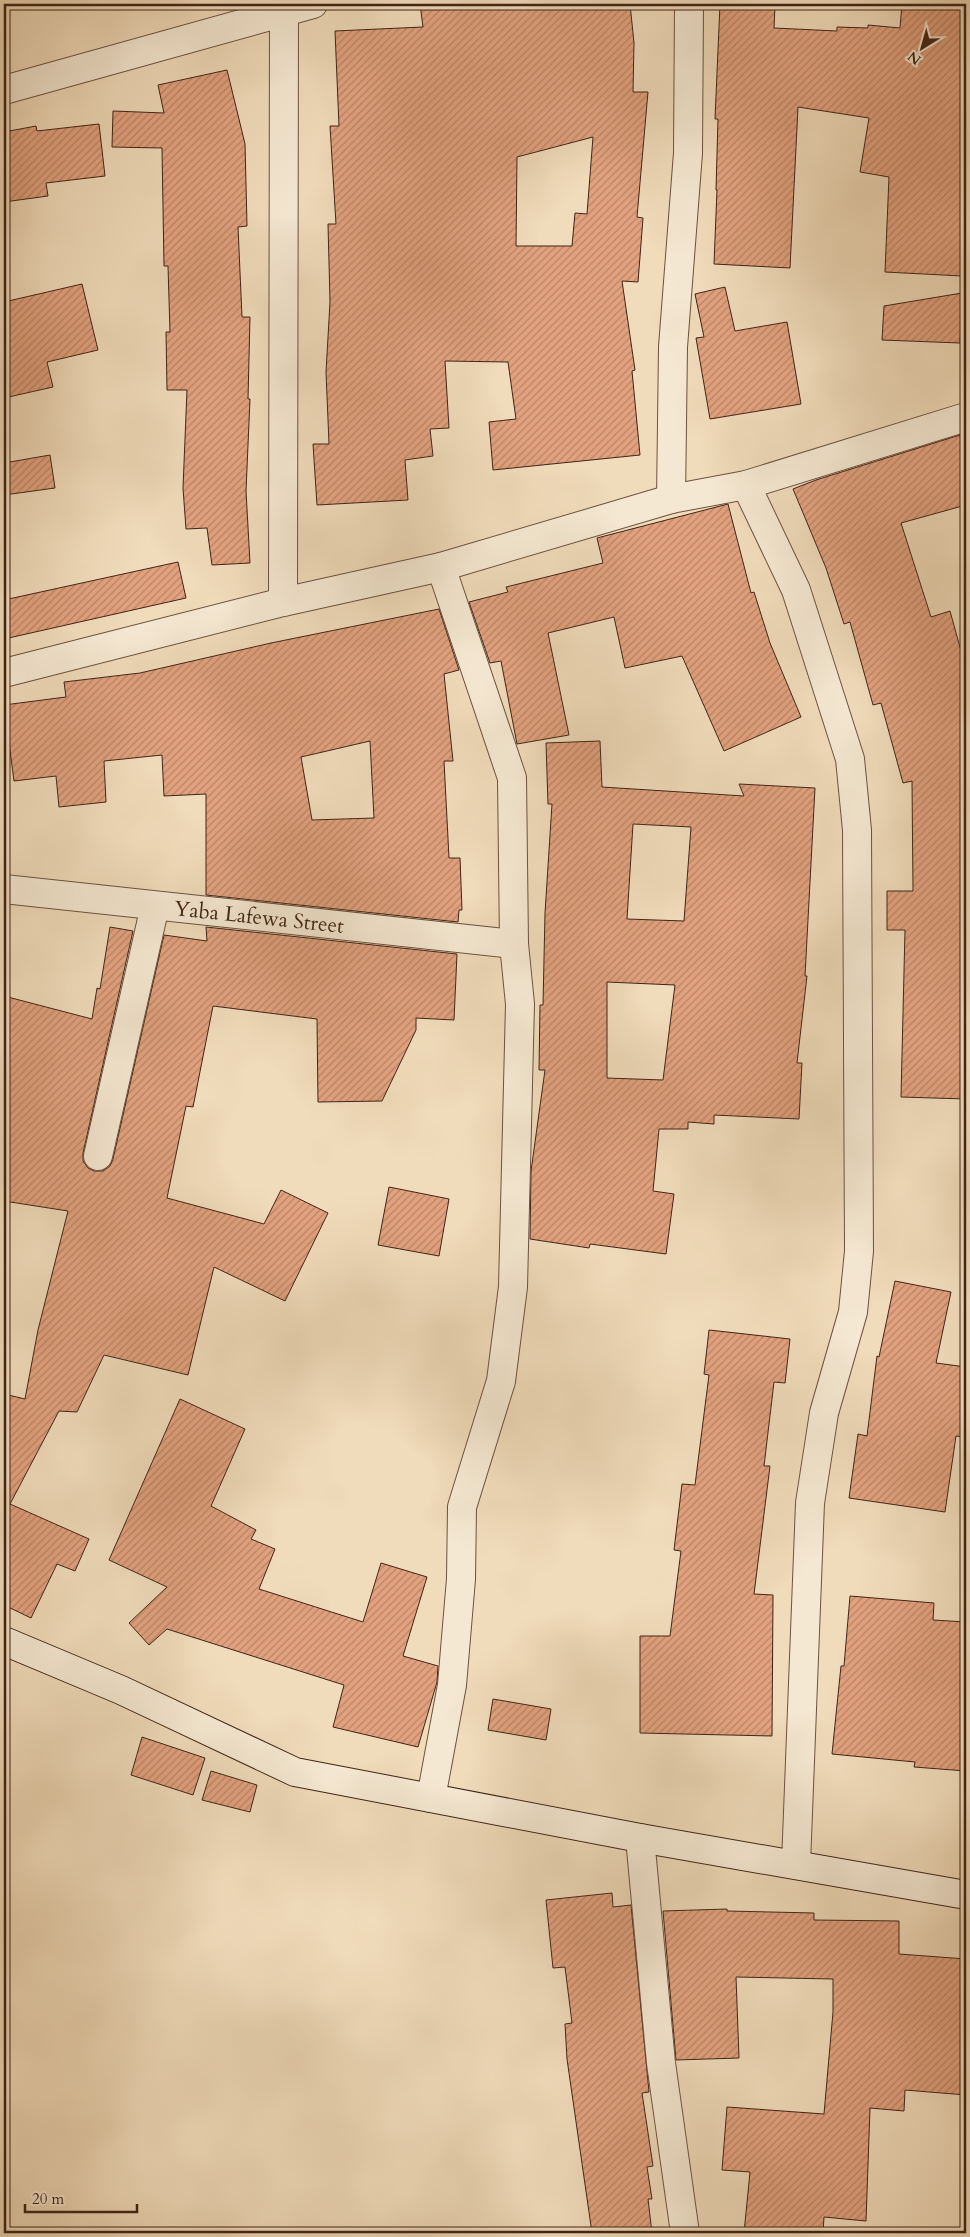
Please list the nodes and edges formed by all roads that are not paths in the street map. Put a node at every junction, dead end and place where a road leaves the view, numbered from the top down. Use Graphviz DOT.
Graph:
graph roads {
  1 [pos="313,4"];
  2 [pos="689,4"];
  3 [pos="285,7"];
  4 [pos="4,90"];
  5 [pos="966,417"];
  6 [pos="746,485"];
  7 [pos="671,499"];
  8 [pos="441,567"];
  9 [pos="283,602"];
  10 [pos="4,674"];
  11 [pos="4,889"];
  12 [pos="155,906"];
  13 [pos="514,944"];
  14 [pos="98,1156"];
  15 [pos="4,1641"];
  16 [pos="431,1798"];
  17 [pos="640,1838"];
  18 [pos="796,1864"];
  19 [pos="966,1895"];
  20 [pos="685,2233"];
  1 -- 3 [label="street"];
  2 -- 7 [label="street"];
  3 -- 4 [label="street"];
  3 -- 9 [label="street"];
  5 -- 6 [label="street"];
  6 -- 7 [label="street"];
  6 -- 18 [label="street"];
  7 -- 8 [label="street"];
  8 -- 9 [label="street"];
  8 -- 13 [label="street"];
  9 -- 10 [label="street"];
  11 -- 12 [label="street, Yaba Lafewa Street"];
  12 -- 13 [label="street, Yaba Lafewa Street"];
  12 -- 14 [label="street"];
  13 -- 16 [label="street"];
  15 -- 16 [label="street"];
  16 -- 17 [label="street"];
  17 -- 18 [label="street"];
  17 -- 20 [label="street"];
  18 -- 19 [label="street"];
}
